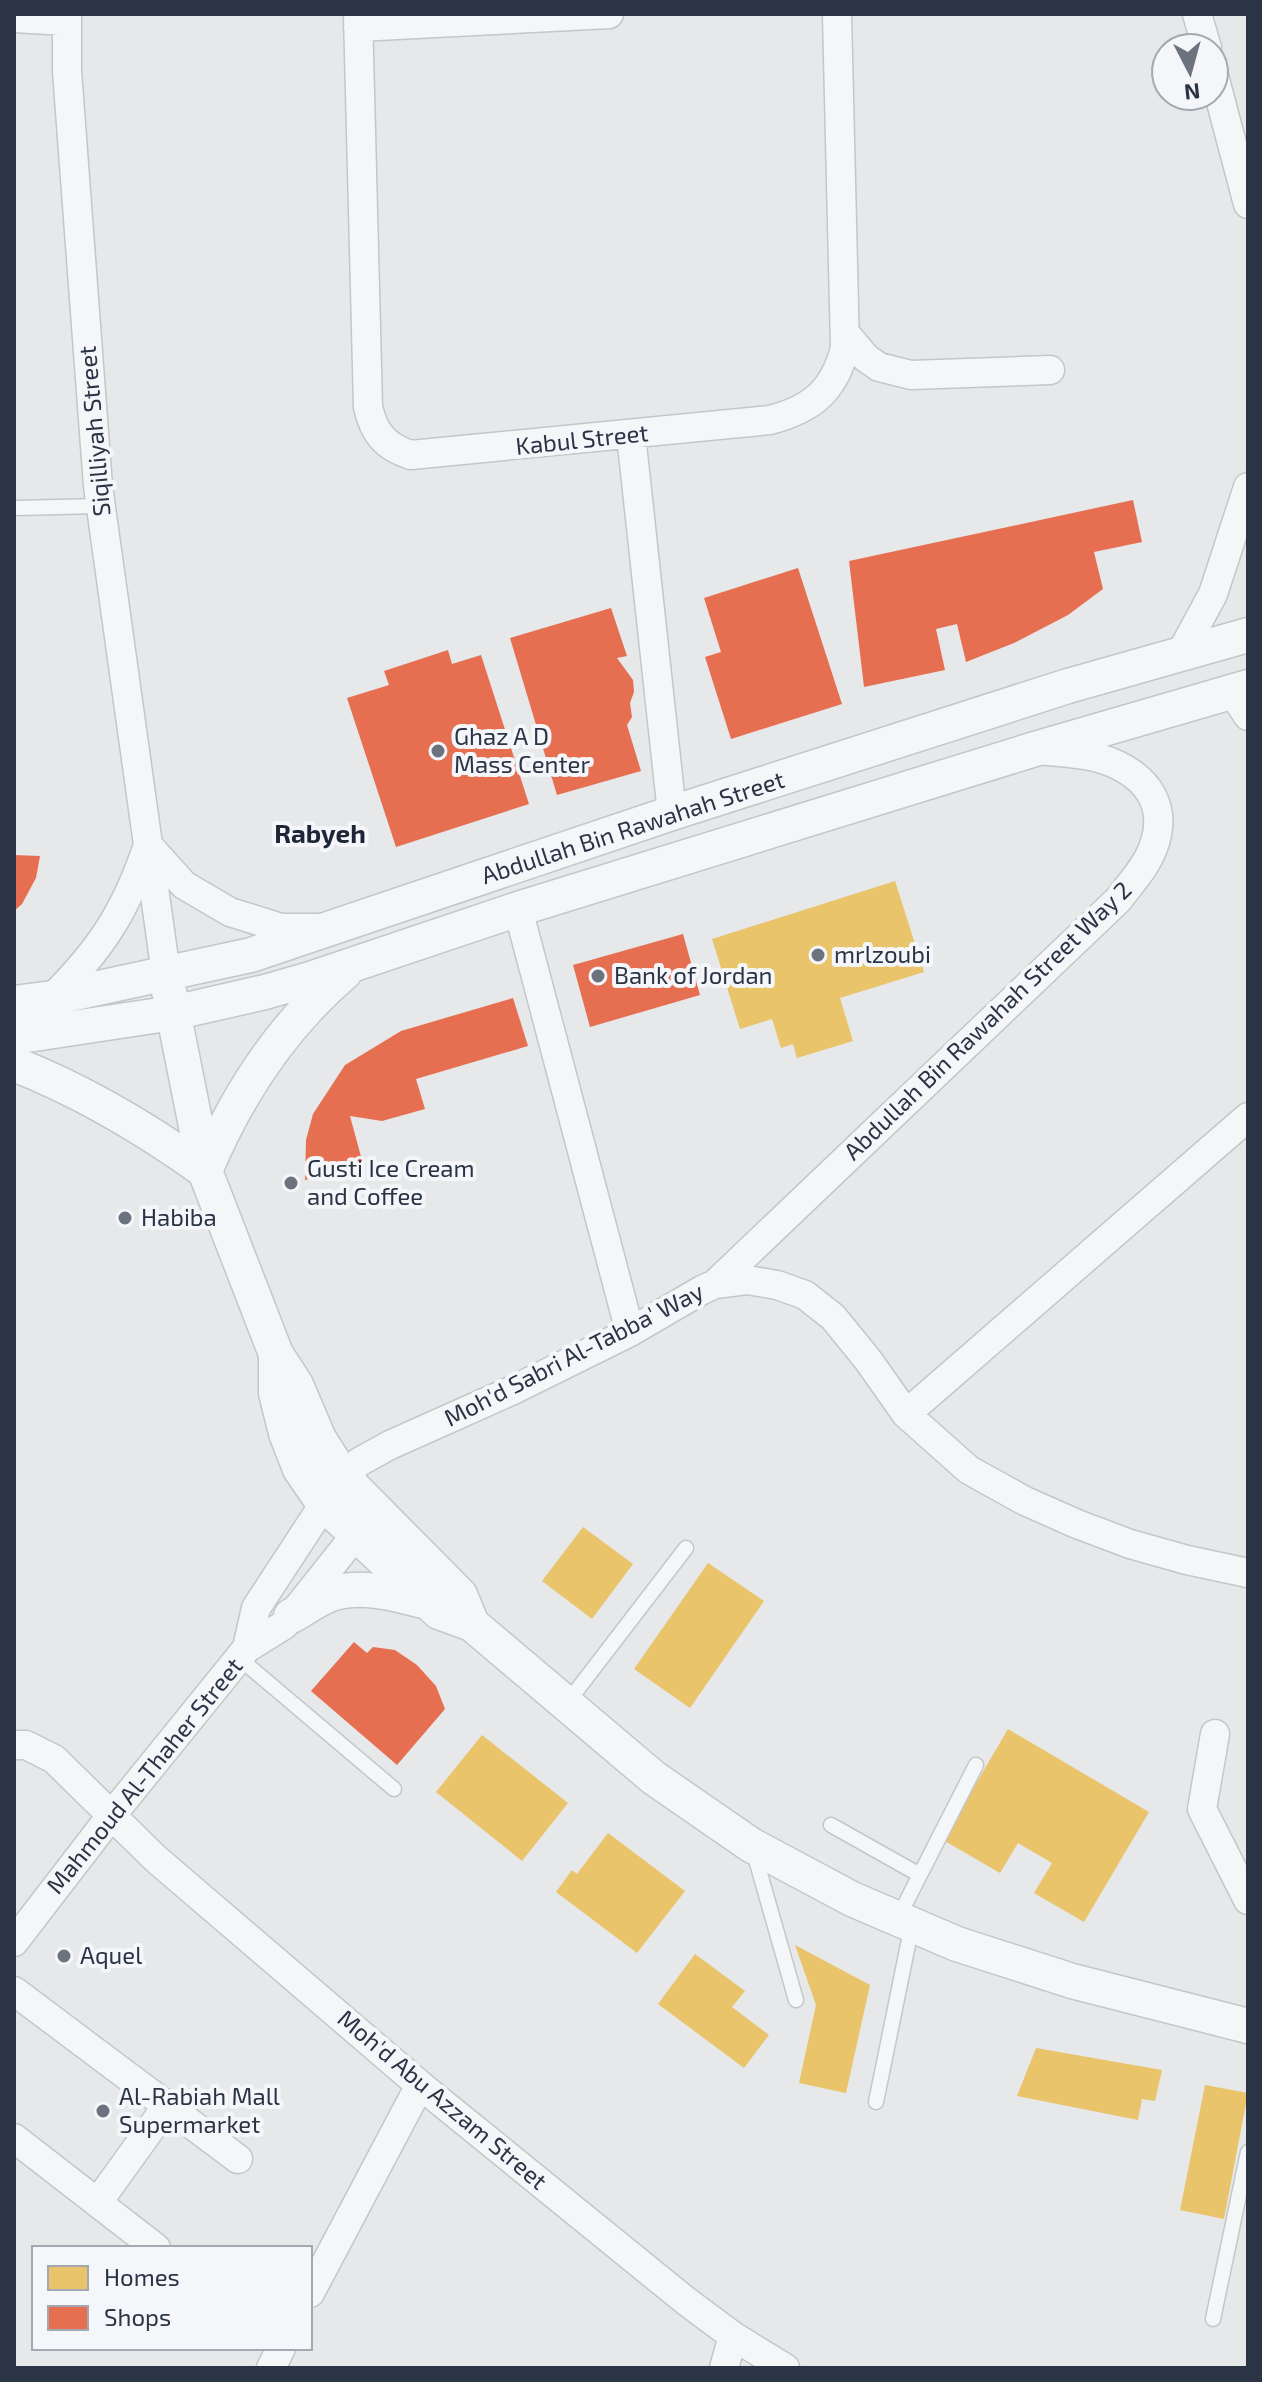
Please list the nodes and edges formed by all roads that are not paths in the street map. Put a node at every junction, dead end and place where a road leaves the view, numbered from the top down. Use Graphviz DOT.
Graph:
graph roads {
  1 [pos="609,14"];
  2 [pos="837,14"];
  3 [pos="67,17"];
  4 [pos="14,18"];
  5 [pos="358,21"];
  6 [pos="1224,112"];
  7 [pos="1248,204"];
  8 [pos="845,333"];
  9 [pos="1050,370"];
  10 [pos="631,435"];
  11 [pos="1248,487"];
  12 [pos="100,506"];
  13 [pos="14,508"];
  14 [pos="1248,635"];
  15 [pos="1180,655"];
  16 [pos="1243,698"];
  17 [pos="1035,749"];
  18 [pos="672,813"];
  19 [pos="148,845"];
  20 [pos="518,909"];
  21 [pos="334,929"];
  22 [pos="355,964"];
  23 [pos="166,974"];
  24 [pos="52,998"];
  25 [pos="14,1003"];
  26 [pos="173,1013"];
  27 [pos="14,1037"];
  28 [pos="14,1064"];
  29 [pos="1248,1117"];
  30 [pos="205,1171"];
  31 [pos="715,1284"];
  32 [pos="630,1332"];
  33 [pos="906,1414"];
  34 [pos="334,1491"];
  35 [pos="366,1523"];
  36 [pos="686,1548"];
  37 [pos="1248,1573"];
  38 [pos="429,1603"];
  39 [pos="291,1616"];
  40 [pos="472,1624"];
  41 [pos="243,1653"];
  42 [pos="567,1704"];
  43 [pos="1215,1734"];
  44 [pos="14,1745"];
  45 [pos="976,1765"];
  46 [pos="394,1789"];
  47 [pos="111,1816"];
  48 [pos="831,1825"];
  49 [pos="751,1845"];
  50 [pos="920,1875"];
  51 [pos="1248,1900"];
  52 [pos="905,1921"];
  53 [pos="14,1942"];
  54 [pos="14,1991"];
  55 [pos="796,2000"];
  56 [pos="1248,2026"];
  57 [pos="420,2085"];
  58 [pos="876,2102"];
  59 [pos="167,2106"];
  60 [pos="14,2138"];
  61 [pos="1248,2152"];
  62 [pos="238,2159"];
  63 [pos="98,2202"];
  64 [pos="153,2246"];
  65 [pos="312,2289"];
  66 [pos="1213,2319"];
  67 [pos="733,2336"];
  68 [pos="280,2350"];
  69 [pos="271,2368"];
  70 [pos="724,2368"];
  71 [pos="785,2368"];
  1 -- 5 [label="street"];
  2 -- 8 [label="street, Kabul Street"];
  3 -- 4 [label="street"];
  3 -- 12 [label="street, Siqilliyah Street"];
  5 -- 10 [label="street, Kabul Street"];
  6 -- 7 [label="street"];
  8 -- 9 [label="street"];
  8 -- 10 [label="street, Kabul Street"];
  10 -- 18 [label="street"];
  11 -- 15 [label="street"];
  12 -- 13 [label="lane"];
  12 -- 19 [label="street, Siqilliyah Street"];
  14 -- 15 [label="street, Abdullah Bin Rawahah Street"];
  15 -- 18 [label="street, Abdullah Bin Rawahah Street"];
  16 -- 17 [label="street, Abdullah Bin Rawahah Street"];
  17 -- 20 [label="street, Abdullah Bin Rawahah Street"];
  17 -- 31 [label="street, Abdullah Bin Rawahah Street Way 2"];
  18 -- 21 [label="street, Abdullah Bin Rawahah Street"];
  19 -- 21 [label="street"];
  19 -- 23 [label="street, Siqilliyah Street"];
  19 -- 24 [label="street, Siqilliyah Street"];
  20 -- 22 [label="street, Abdullah Bin Rawahah Street"];
  20 -- 32 [label="street"];
  21 -- 23 [label="street, Abdullah Bin Rawahah Street"];
  22 -- 26 [label="street, Abdullah Bin Rawahah Street"];
  22 -- 30 [label="street"];
  23 -- 24 [label="street, Abdullah Bin Rawahah Street"];
  23 -- 26 [label="street"];
  24 -- 25 [label="street, Abdullah Bin Rawahah Street"];
  26 -- 27 [label="street, Abdullah Bin Rawahah Street"];
  26 -- 30 [label="street"];
  28 -- 30 [label="street"];
  29 -- 33 [label="street"];
  30 -- 34 [label="street"];
  31 -- 32 [label="street, Moh'd Sabri Al-Tabba' Way"];
  31 -- 33 [label="street, Moh'd Sabri Al-Tabba' Way"];
  32 -- 34 [label="street, Moh'd Sabri Al-Tabba' Way"];
  33 -- 37 [label="street, Moh'd Sabri Al-Tabba' Way"];
  34 -- 35 [label="street"];
  34 -- 41 [label="street, Mahmoud Al-Thaher Street"];
  35 -- 38 [label="street"];
  35 -- 39 [label="street, Mahmoud Al-Thaher Street"];
  35 -- 40 [label="street"];
  36 -- 42 [label="lane"];
  38 -- 39 [label="street"];
  38 -- 40 [label="street"];
  39 -- 41 [label="street, Mahmoud Al-Thaher Street"];
  40 -- 42 [label="street"];
  41 -- 46 [label="lane"];
  41 -- 47 [label="street, Mahmoud Al-Thaher Street"];
  42 -- 49 [label="street"];
  43 -- 51 [label="street"];
  44 -- 47 [label="street, Moh'd Abu Azzam Street"];
  45 -- 50 [label="lane"];
  47 -- 53 [label="street, Mahmoud Al-Thaher Street"];
  47 -- 57 [label="street, Moh'd Abu Azzam Street"];
  48 -- 50 [label="lane"];
  49 -- 52 [label="street"];
  49 -- 55 [label="lane"];
  50 -- 52 [label="lane"];
  52 -- 56 [label="street"];
  52 -- 58 [label="lane"];
  54 -- 59 [label="street"];
  57 -- 65 [label="street"];
  57 -- 67 [label="street, Moh'd Abu Azzam Street"];
  59 -- 62 [label="street"];
  59 -- 63 [label="street"];
  60 -- 63 [label="street"];
  61 -- 66 [label="lane"];
  63 -- 64 [label="street"];
  67 -- 70 [label="street"];
  67 -- 71 [label="street, Moh'd Abu Azzam Street"];
  68 -- 69 [label="street"];
}
